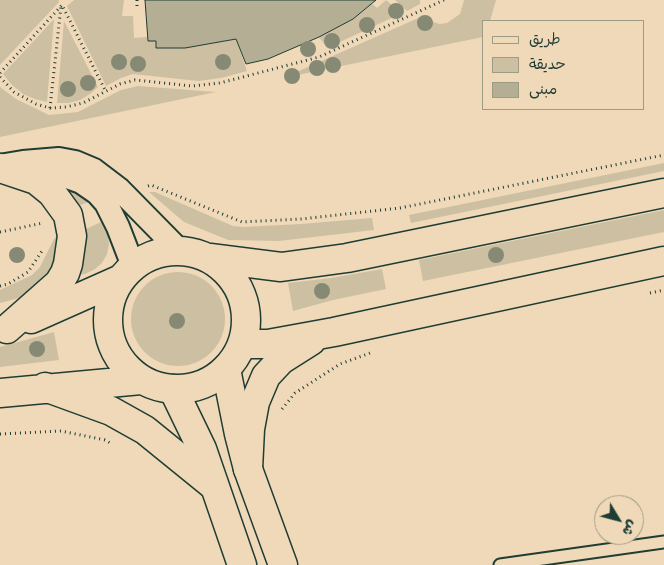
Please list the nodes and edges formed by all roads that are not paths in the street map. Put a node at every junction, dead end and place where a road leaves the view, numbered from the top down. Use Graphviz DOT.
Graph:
graph roads {
  1 [pos="8,165"];
  2 [pos="664,193"];
  3 [pos="179,250"];
  4 [pos="210,258"];
  5 [pos="664,261"];
  6 [pos="127,272"];
  7 [pos="3,330"];
  8 [pos="321,335"];
  9 [pos="242,344"];
  10 [pos="226,369"];
  11 [pos="141,380"];
  12 [pos="45,387"];
  13 [pos="173,390"];
  14 [pos="0,393"];
  15 [pos="248,469"];
  16 [pos="214,486"];
  17 [pos="664,542"];
  18 [pos="242,565"];
  19 [pos="283,565"];
  20 [pos="500,565"];
  21 [pos="505,565"];
  1 -- 3 [label="street"];
  1 -- 6 [label="street"];
  1 -- 7 [label="main road"];
  2 -- 4 [label="main road"];
  3 -- 4 [label="main road"];
  3 -- 6 [label="main road"];
  4 -- 9 [label="main road"];
  5 -- 8 [label="main road"];
  6 -- 7 [label="main road"];
  6 -- 11 [label="main road"];
  8 -- 9 [label="main road"];
  8 -- 15 [label="main road"];
  9 -- 10 [label="main road"];
  10 -- 13 [label="main road"];
  10 -- 15 [label="main road"];
  11 -- 12 [label="main road"];
  11 -- 13 [label="main road"];
  12 -- 14 [label="main road"];
  12 -- 16 [label="main road"];
  13 -- 16 [label="main road"];
  15 -- 19 [label="main road"];
  16 -- 18 [label="main road"];
  17 -- 21 [label="lane"];
  20 -- 21 [label="lane"];
}
